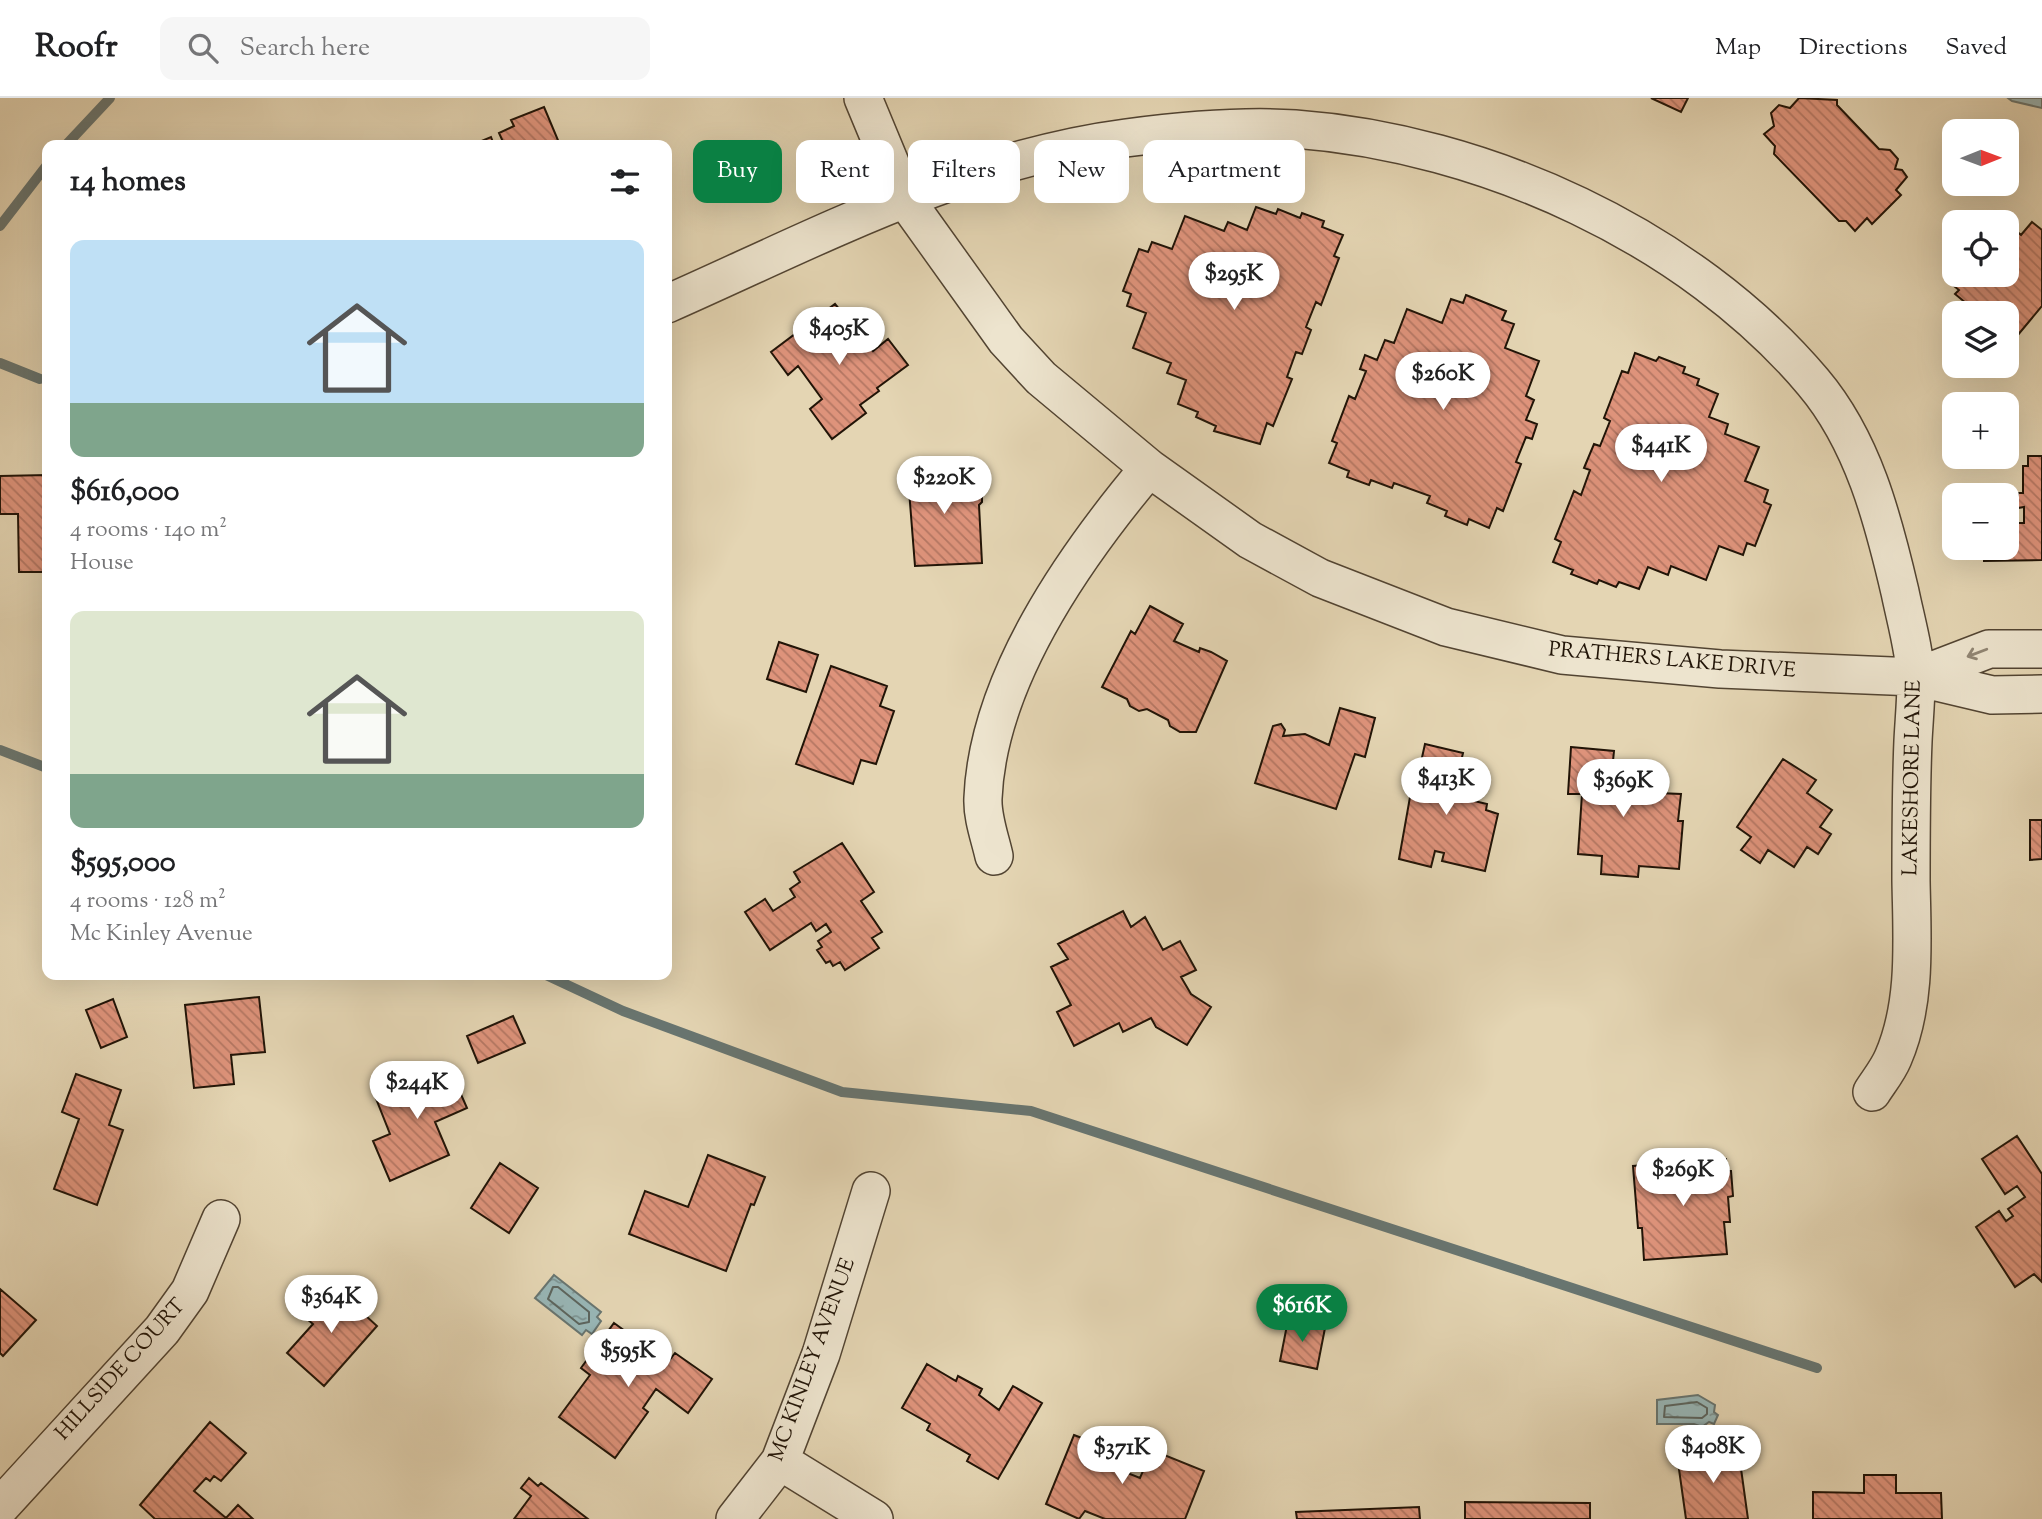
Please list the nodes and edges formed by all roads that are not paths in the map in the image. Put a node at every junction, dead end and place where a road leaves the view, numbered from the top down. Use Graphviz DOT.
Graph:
graph roads {
  1 [pos="863,98"];
  2 [pos="905,199"];
  3 [pos="672,302"];
  4 [pos="1149,468"];
  5 [pos="2042,649"];
  6 [pos="1916,677"];
  7 [pos="2042,694"];
  8 [pos="994,856"];
  9 [pos="1872,1092"];
  10 [pos="871,1192"];
  11 [pos="221,1219"];
  12 [pos="780,1461"];
  13 [pos="0,1507"];
  14 [pos="735,1519"];
  15 [pos="874,1519"];
  1 -- 2 [label="street, PRATHERS LAKE DRIVE"];
  2 -- 3 [label="street, LAKESHORE LANE"];
  2 -- 4 [label="street, PRATHERS LAKE DRIVE"];
  2 -- 6 [label="street, LAKESHORE LANE"];
  4 -- 6 [label="street, PRATHERS LAKE DRIVE"];
  4 -- 8 [label="street"];
  5 -- 6 [label="street, PRATHERS LAKE DRIVE, one-way"];
  6 -- 7 [label="street, PRATHERS LAKE DRIVE"];
  6 -- 9 [label="street, LAKESHORE LANE"];
  10 -- 12 [label="street, MC KINLEY AVENUE"];
  11 -- 13 [label="street, HILLSIDE COURT"];
  12 -- 14 [label="street, MC KINLEY AVENUE"];
  12 -- 15 [label="street"];
}
